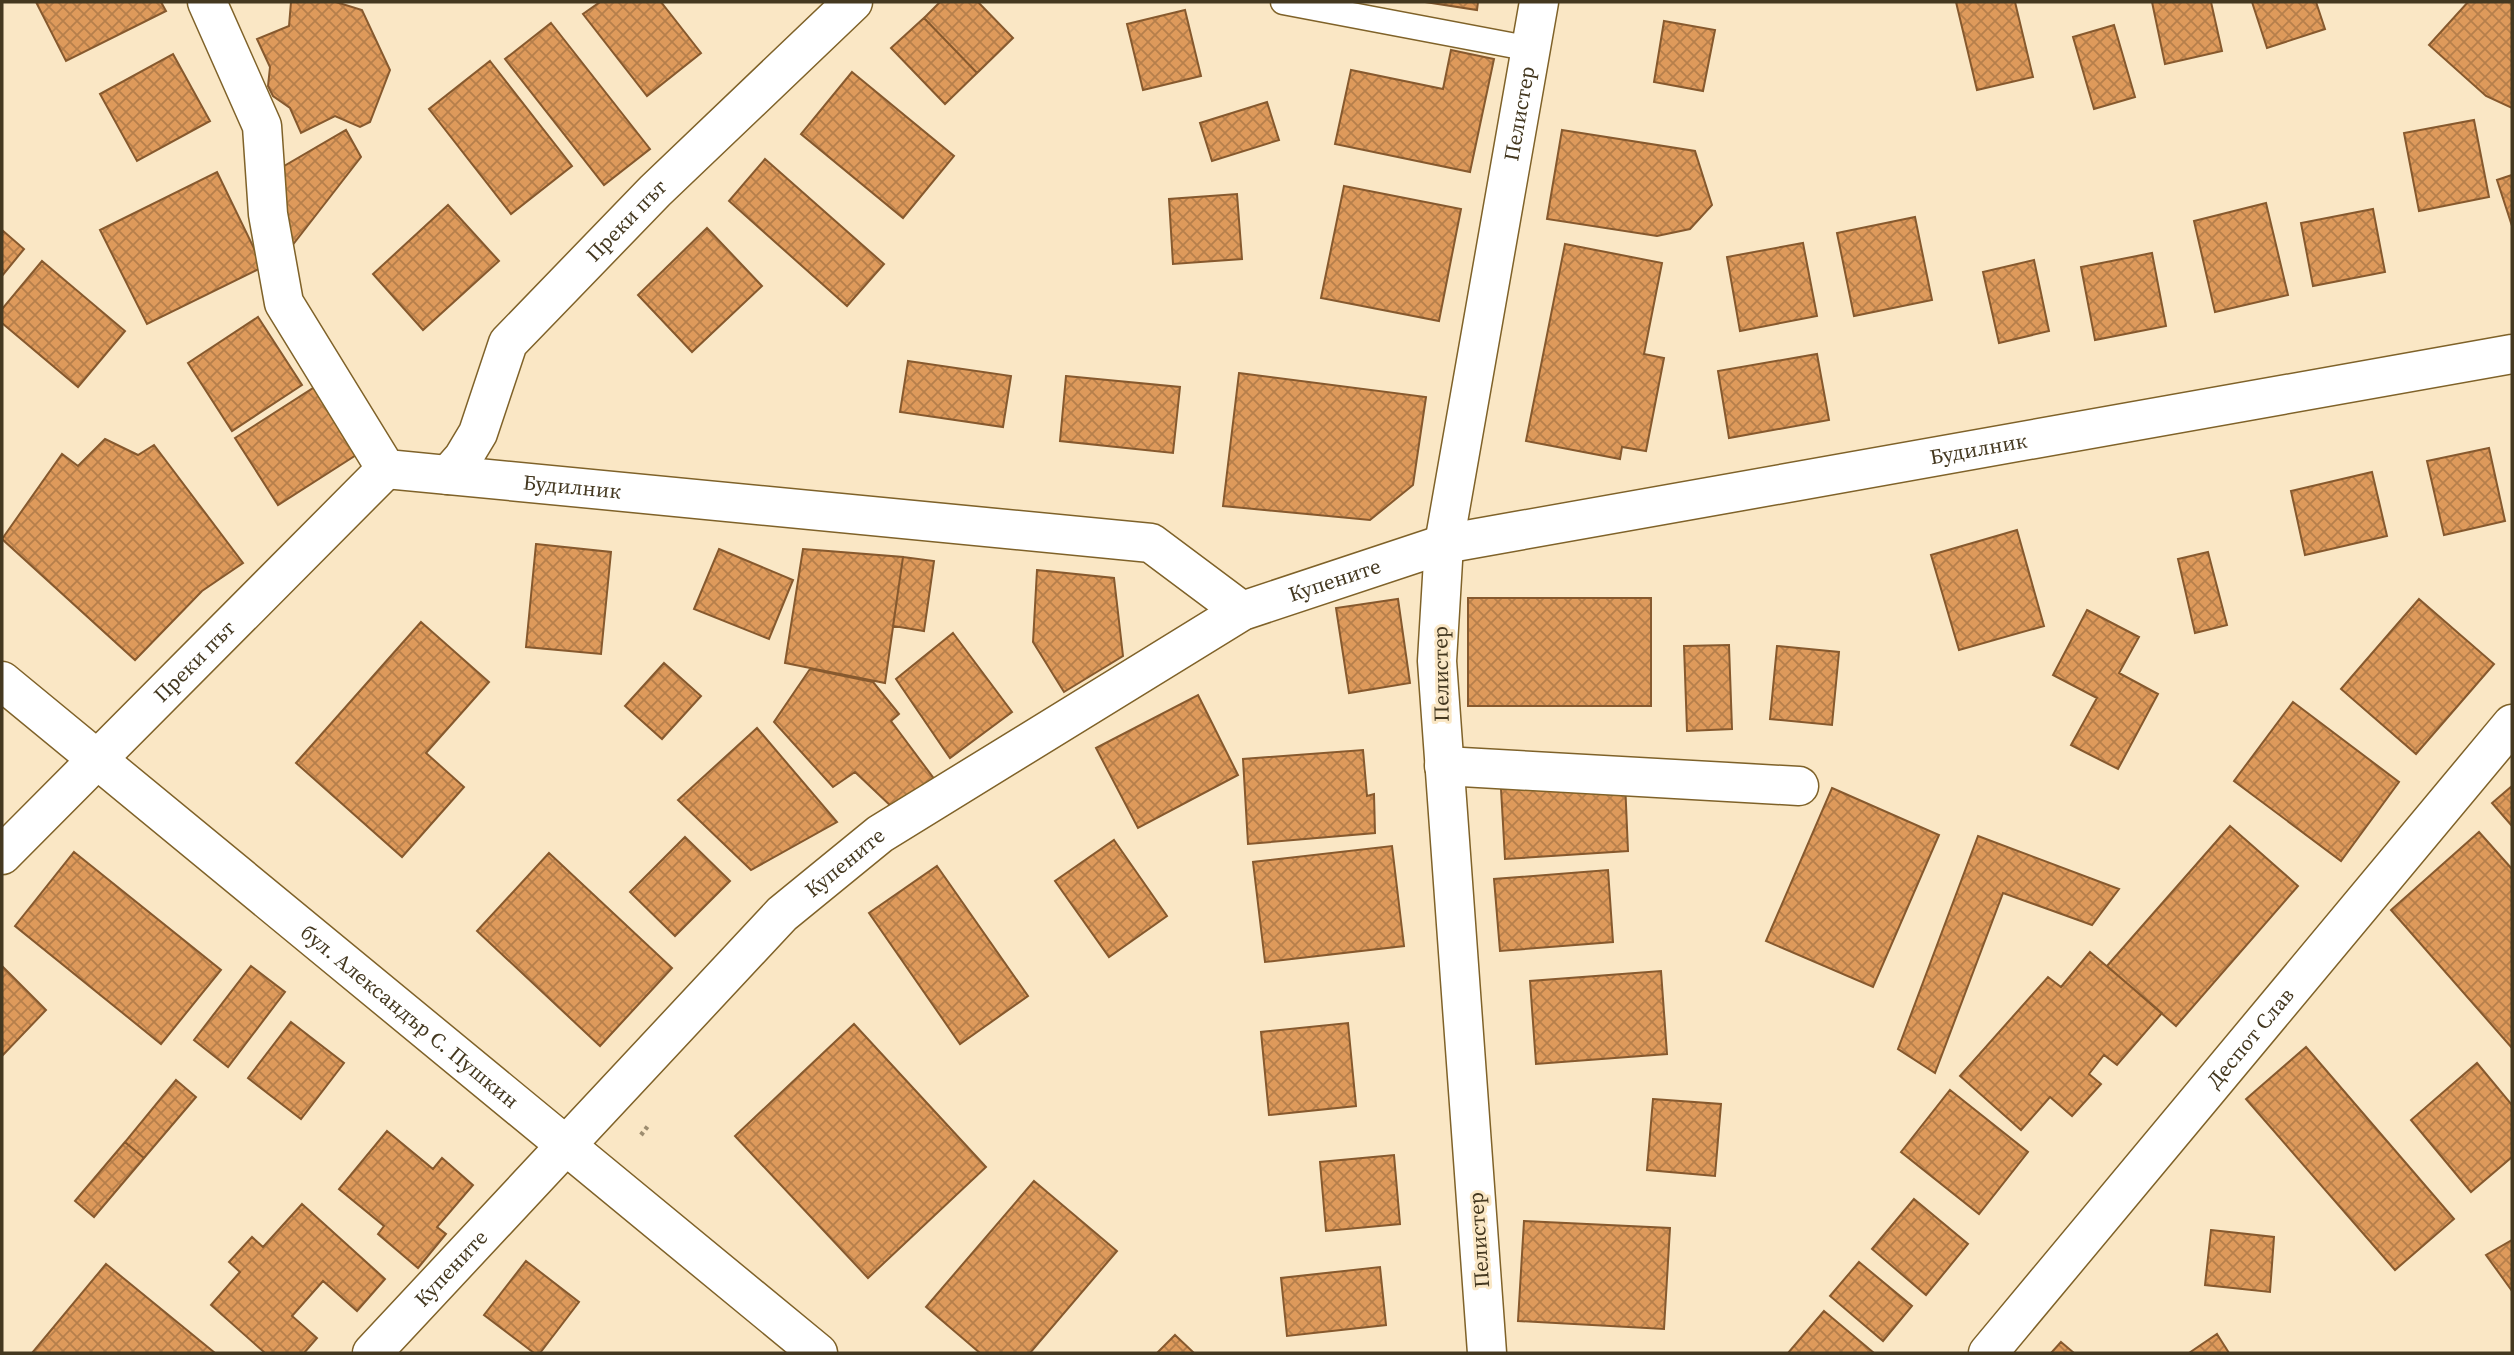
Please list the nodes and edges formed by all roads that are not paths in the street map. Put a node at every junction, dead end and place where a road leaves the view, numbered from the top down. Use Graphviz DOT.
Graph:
graph roads {
  1 [pos="207,2"];
  2 [pos="853,2"];
  3 [pos="1283,2"];
  4 [pos="1539,2"];
  5 [pos="1531,49"];
  6 [pos="2512,354"];
  7 [pos="386,468"];
  8 [pos="448,475"];
  9 [pos="1444,544"];
  10 [pos="1242,611"];
  11 [pos="2,681"];
  12 [pos="2512,724"];
  13 [pos="96,759"];
  14 [pos="1444,766"];
  15 [pos="1799,786"];
  16 [pos="2,855"];
  17 [pos="565,1143"];
  18 [pos="372,1353"];
  19 [pos="818,1353"];
  20 [pos="1487,1353"];
  21 [pos="1988,1353"];
  1 -- 7 [label="street"];
  2 -- 8 [label="street, Преки път"];
  3 -- 5 [label="lane"];
  4 -- 5 [label="street, Пелистер"];
  5 -- 9 [label="street, Пелистер"];
  6 -- 9 [label="street, Будилник"];
  7 -- 8 [label="street, Будилник"];
  7 -- 13 [label="street, Преки път"];
  8 -- 10 [label="street, Будилник"];
  9 -- 10 [label="street, Купените"];
  9 -- 14 [label="street, Пелистер"];
  10 -- 17 [label="street, Купените"];
  11 -- 13 [label="street, бул. Александър С. Пушкин"];
  12 -- 21 [label="street, Деспот Слав"];
  13 -- 16 [label="street, Преки път"];
  13 -- 17 [label="street, бул. Александър С. Пушкин"];
  14 -- 15 [label="street"];
  14 -- 20 [label="street, Пелистер"];
  17 -- 18 [label="street, Купените"];
  17 -- 19 [label="street, бул. Александър С. Пушкин"];
}
